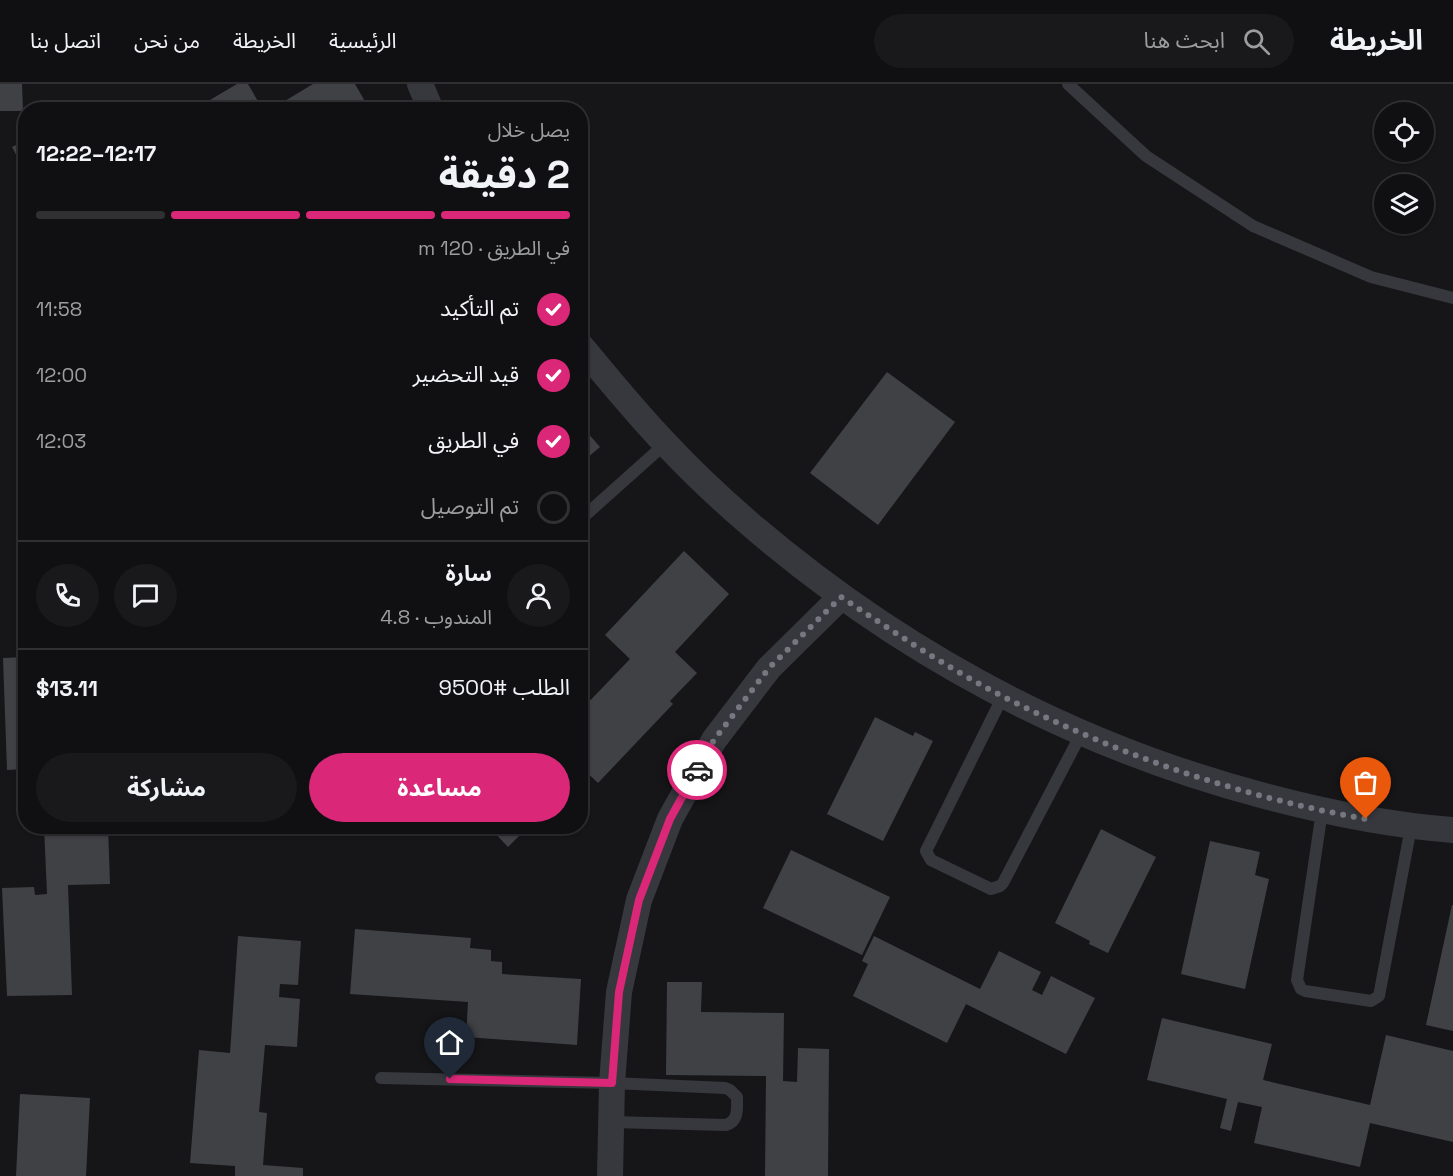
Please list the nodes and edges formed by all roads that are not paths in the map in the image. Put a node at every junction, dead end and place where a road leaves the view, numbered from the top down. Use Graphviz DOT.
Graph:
graph roads {
  1 [pos="420,84"];
  2 [pos="1068,84"];
  3 [pos="428,102"];
  4 [pos="1453,298"];
  5 [pos="588,354"];
  6 [pos="665,444"];
  7 [pos="588,513"];
  8 [pos="841,597"];
  9 [pos="1003,696"];
  10 [pos="1082,734"];
  11 [pos="1322,811"];
  12 [pos="1411,827"];
  13 [pos="1453,830"];
  14 [pos="381,1078"];
  15 [pos="612,1083"];
  16 [pos="612,1122"];
  17 [pos="610,1176"];
  1 -- 3 [label="street"];
  2 -- 4 [label="lane"];
  5 -- 6 [label="street"];
  6 -- 7 [label="lane"];
  6 -- 8 [label="street"];
  8 -- 9 [label="street"];
  8 -- 15 [label="street"];
  9 -- 10 [label="street"];
  9 -- 10 [label="lane"];
  10 -- 11 [label="street"];
  11 -- 12 [label="street"];
  11 -- 12 [label="lane"];
  12 -- 13 [label="street"];
  14 -- 15 [label="lane"];
  15 -- 16 [label="street"];
  15 -- 16 [label="lane"];
  16 -- 17 [label="street"];
}
